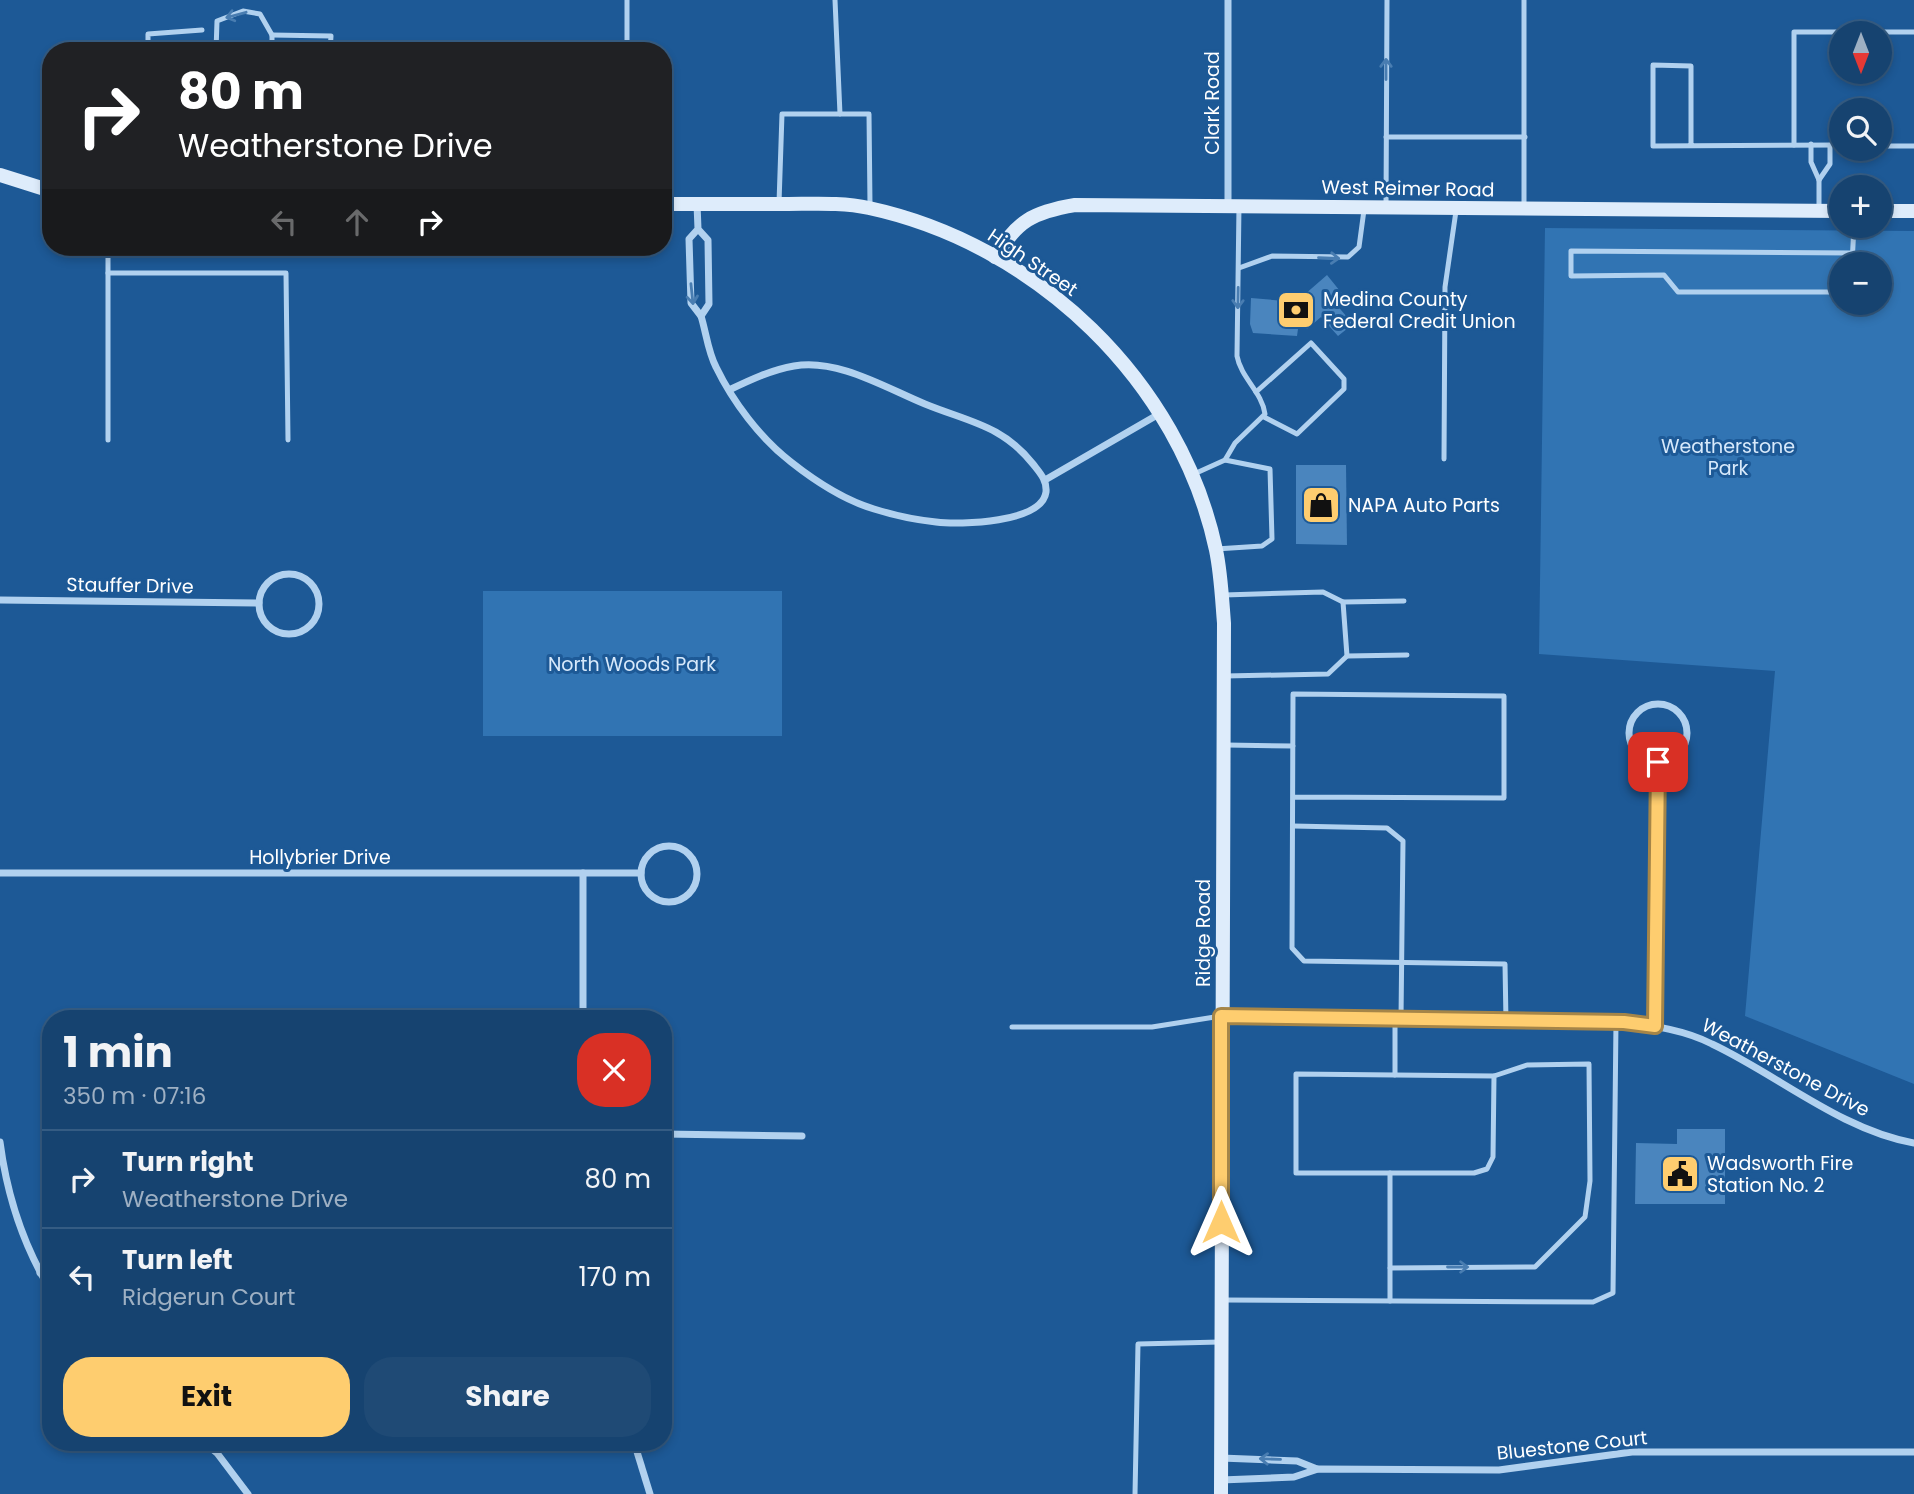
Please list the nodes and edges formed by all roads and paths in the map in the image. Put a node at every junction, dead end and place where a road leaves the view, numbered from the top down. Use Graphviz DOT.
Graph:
graph roads {
  1 [pos="627,0"];
  2 [pos="835,0"];
  3 [pos="1228,0"];
  4 [pos="1387,0"];
  5 [pos="1524,0"];
  6 [pos="201,30"];
  7 [pos="1914,32"];
  8 [pos="272,35"];
  9 [pos="148,42"];
  10 [pos="216,42"];
  11 [pos="272,42"];
  12 [pos="331,42"];
  13 [pos="626,42"];
  14 [pos="840,114"];
  15 [pos="1386,137"];
  16 [pos="1525,137"];
  17 [pos="1794,145"];
  18 [pos="1811,145"];
  19 [pos="1829,145"];
  20 [pos="1691,146"];
  21 [pos="1892,146"];
  22 [pos="1914,146"];
  23 [pos="1830,161"];
  24 [pos="0,175"];
  25 [pos="1819,180"];
  26 [pos="42,188"];
  27 [pos="672,204"];
  28 [pos="697,204"];
  29 [pos="779,204"];
  30 [pos="1233,205"];
  31 [pos="1364,207"];
  32 [pos="1386,207"];
  33 [pos="870,208"];
  34 [pos="1456,208"];
  35 [pos="1524,208"];
  36 [pos="1819,210"];
  37 [pos="1829,210"];
  38 [pos="1892,211"];
  39 [pos="1914,211"];
  40 [pos="698,229"];
  41 [pos="1829,254"];
  42 [pos="108,256"];
  43 [pos="995,257"];
  44 [pos="1238,268"];
  45 [pos="108,273"];
  46 [pos="1829,292"];
  47 [pos="701,316"];
  48 [pos="729,390"];
  49 [pos="1256,392"];
  50 [pos="1160,414"];
  51 [pos="1264,417"];
  52 [pos="108,440"];
  53 [pos="289,440"];
  54 [pos="1444,459"];
  55 [pos="1225,460"];
  56 [pos="1191,475"];
  57 [pos="1045,480"];
  58 [pos="1216,550"];
  59 [pos="1222,595"];
  60 [pos="0,600"];
  61 [pos="1404,601"];
  62 [pos="1343,602"];
  63 [pos="259,603"];
  64 [pos="1224,624"];
  65 [pos="1407,655"];
  66 [pos="1347,656"];
  67 [pos="1224,676"];
  68 [pos="1223,745"];
  69 [pos="1293,746"];
  70 [pos="1658,762"];
  71 [pos="1293,797"];
  72 [pos="1293,826"];
  73 [pos="0,873"];
  74 [pos="583,873"];
  75 [pos="641,873"];
  76 [pos="1401,962"];
  77 [pos="583,1010"];
  78 [pos="1221,1016"];
  79 [pos="1398,1019"];
  80 [pos="1506,1021"];
  81 [pos="1616,1022"];
  82 [pos="1655,1026"];
  83 [pos="1012,1027"];
  84 [pos="1395,1075"];
  85 [pos="1494,1076"];
  86 [pos="672,1134"];
  87 [pos="802,1136"];
  88 [pos="0,1142"];
  89 [pos="1914,1143"];
  90 [pos="1390,1173"];
  91 [pos="1390,1268"];
  92 [pos="40,1273"];
  93 [pos="42,1276"];
  94 [pos="1221,1300"];
  95 [pos="1390,1301"];
  96 [pos="1221,1342"];
  97 [pos="215,1451"];
  98 [pos="637,1451"];
  99 [pos="1914,1452"];
  100 [pos="1221,1458"];
  101 [pos="1318,1469"];
  102 [pos="1221,1487"];
  103 [pos="248,1494"];
  104 [pos="649,1494"];
  105 [pos="1135,1494"];
  1 -- 13 [label="lane"];
  2 -- 14 [label="lane"];
  3 -- 30 [label="street, Clark Road"];
  15 -- 4 [label="lane, one-way"];
  5 -- 16 [label="lane"];
  6 -- 9 [label="lane"];
  7 -- 17 [label="lane"];
  8 -- 10 [label="lane, one-way"];
  8 -- 11 [label="lane"];
  8 -- 12 [label="lane"];
  14 -- 29 [label="lane"];
  14 -- 33 [label="lane"];
  15 -- 16 [label="lane"];
  15 -- 32 [label="lane"];
  16 -- 35 [label="lane"];
  17 -- 18 [label="lane"];
  17 -- 20 [label="lane"];
  18 -- 19 [label="lane"];
  18 -- 25 [label="lane"];
  20 -- 20 [label="lane"];
  21 -- 22 [label="lane"];
  23 -- 25 [label="lane"];
  24 -- 26 [label="main road"];
  25 -- 36 [label="lane"];
  27 -- 28 [label="main road, High Street"];
  28 -- 29 [label="main road, High Street"];
  28 -- 40 [label="street"];
  29 -- 33 [label="main road, High Street"];
  30 -- 31 [label="main road, West Reimer Road"];
  30 -- 43 [label="main road, West Reimer Road"];
  30 -- 44 [label="lane"];
  31 -- 32 [label="main road, West Reimer Road"];
  44 -- 31 [label="lane, one-way"];
  32 -- 34 [label="main road, West Reimer Road"];
  33 -- 43 [label="main road, High Street"];
  34 -- 35 [label="main road, West Reimer Road"];
  34 -- 54 [label="lane"];
  35 -- 36 [label="main road, West Reimer Road"];
  36 -- 37 [label="main road, West Reimer Road"];
  38 -- 39 [label="main road"];
  40 -- 47 [label="street"];
  40 -- 47 [label="street, one-way"];
  41 -- 46 [label="lane"];
  42 -- 45 [label="lane"];
  43 -- 50 [label="main road, High Street"];
  44 -- 49 [label="lane, one-way"];
  45 -- 52 [label="lane"];
  45 -- 53 [label="lane"];
  47 -- 48 [label="street"];
  48 -- 57 [label="street"];
  48 -- 57 [label="street"];
  49 -- 51 [label="lane"];
  49 -- 51 [label="lane"];
  50 -- 56 [label="main road, High Street"];
  50 -- 57 [label="street"];
  51 -- 55 [label="lane"];
  55 -- 56 [label="lane"];
  55 -- 58 [label="lane"];
  56 -- 58 [label="main road, High Street"];
  58 -- 59 [label="main road, High Street"];
  59 -- 62 [label="lane"];
  59 -- 64 [label="main road, High Street"];
  60 -- 63 [label="street, Stauffer Drive"];
  61 -- 62 [label="lane"];
  62 -- 66 [label="lane"];
  63 -- 63 [label="street"];
  64 -- 67 [label="main road, Ridge Road"];
  65 -- 66 [label="lane"];
  66 -- 67 [label="lane"];
  67 -- 68 [label="main road, Ridge Road"];
  68 -- 69 [label="lane"];
  68 -- 78 [label="main road, Ridge Road"];
  69 -- 71 [label="lane"];
  69 -- 71 [label="lane"];
  70 -- 70 [label="street"];
  70 -- 82 [label="street"];
  71 -- 72 [label="lane"];
  72 -- 76 [label="lane"];
  72 -- 76 [label="lane"];
  73 -- 74 [label="street, Hollybrier Drive"];
  74 -- 75 [label="street, Hollybrier Drive"];
  74 -- 77 [label="street"];
  75 -- 75 [label="street"];
  76 -- 79 [label="lane"];
  76 -- 80 [label="lane"];
  78 -- 79 [label="street, Weatherstone Drive"];
  78 -- 83 [label="lane"];
  78 -- 94 [label="main road, Ridge Road"];
  79 -- 80 [label="street, Weatherstone Drive"];
  79 -- 84 [label="lane"];
  80 -- 81 [label="street, Weatherstone Drive"];
  81 -- 82 [label="street, Weatherstone Drive"];
  81 -- 95 [label="lane"];
  82 -- 89 [label="street, Weatherstone Drive"];
  84 -- 85 [label="lane"];
  84 -- 90 [label="lane"];
  85 -- 90 [label="lane"];
  91 -- 85 [label="lane, one-way"];
  86 -- 87 [label="street"];
  88 -- 92 [label="street"];
  90 -- 91 [label="lane"];
  91 -- 95 [label="lane"];
  92 -- 93 [label="street"];
  94 -- 95 [label="lane"];
  94 -- 96 [label="main road, Ridge Road"];
  96 -- 100 [label="main road, Ridge Road"];
  96 -- 105 [label="lane"];
  97 -- 103 [label="street"];
  98 -- 104 [label="street"];
  99 -- 101 [label="street, Bluestone Court"];
  101 -- 100 [label="street, Bluestone Court, one-way"];
  100 -- 102 [label="main road, Ridge Road"];
  101 -- 102 [label="street, Bluestone Court"];
}
